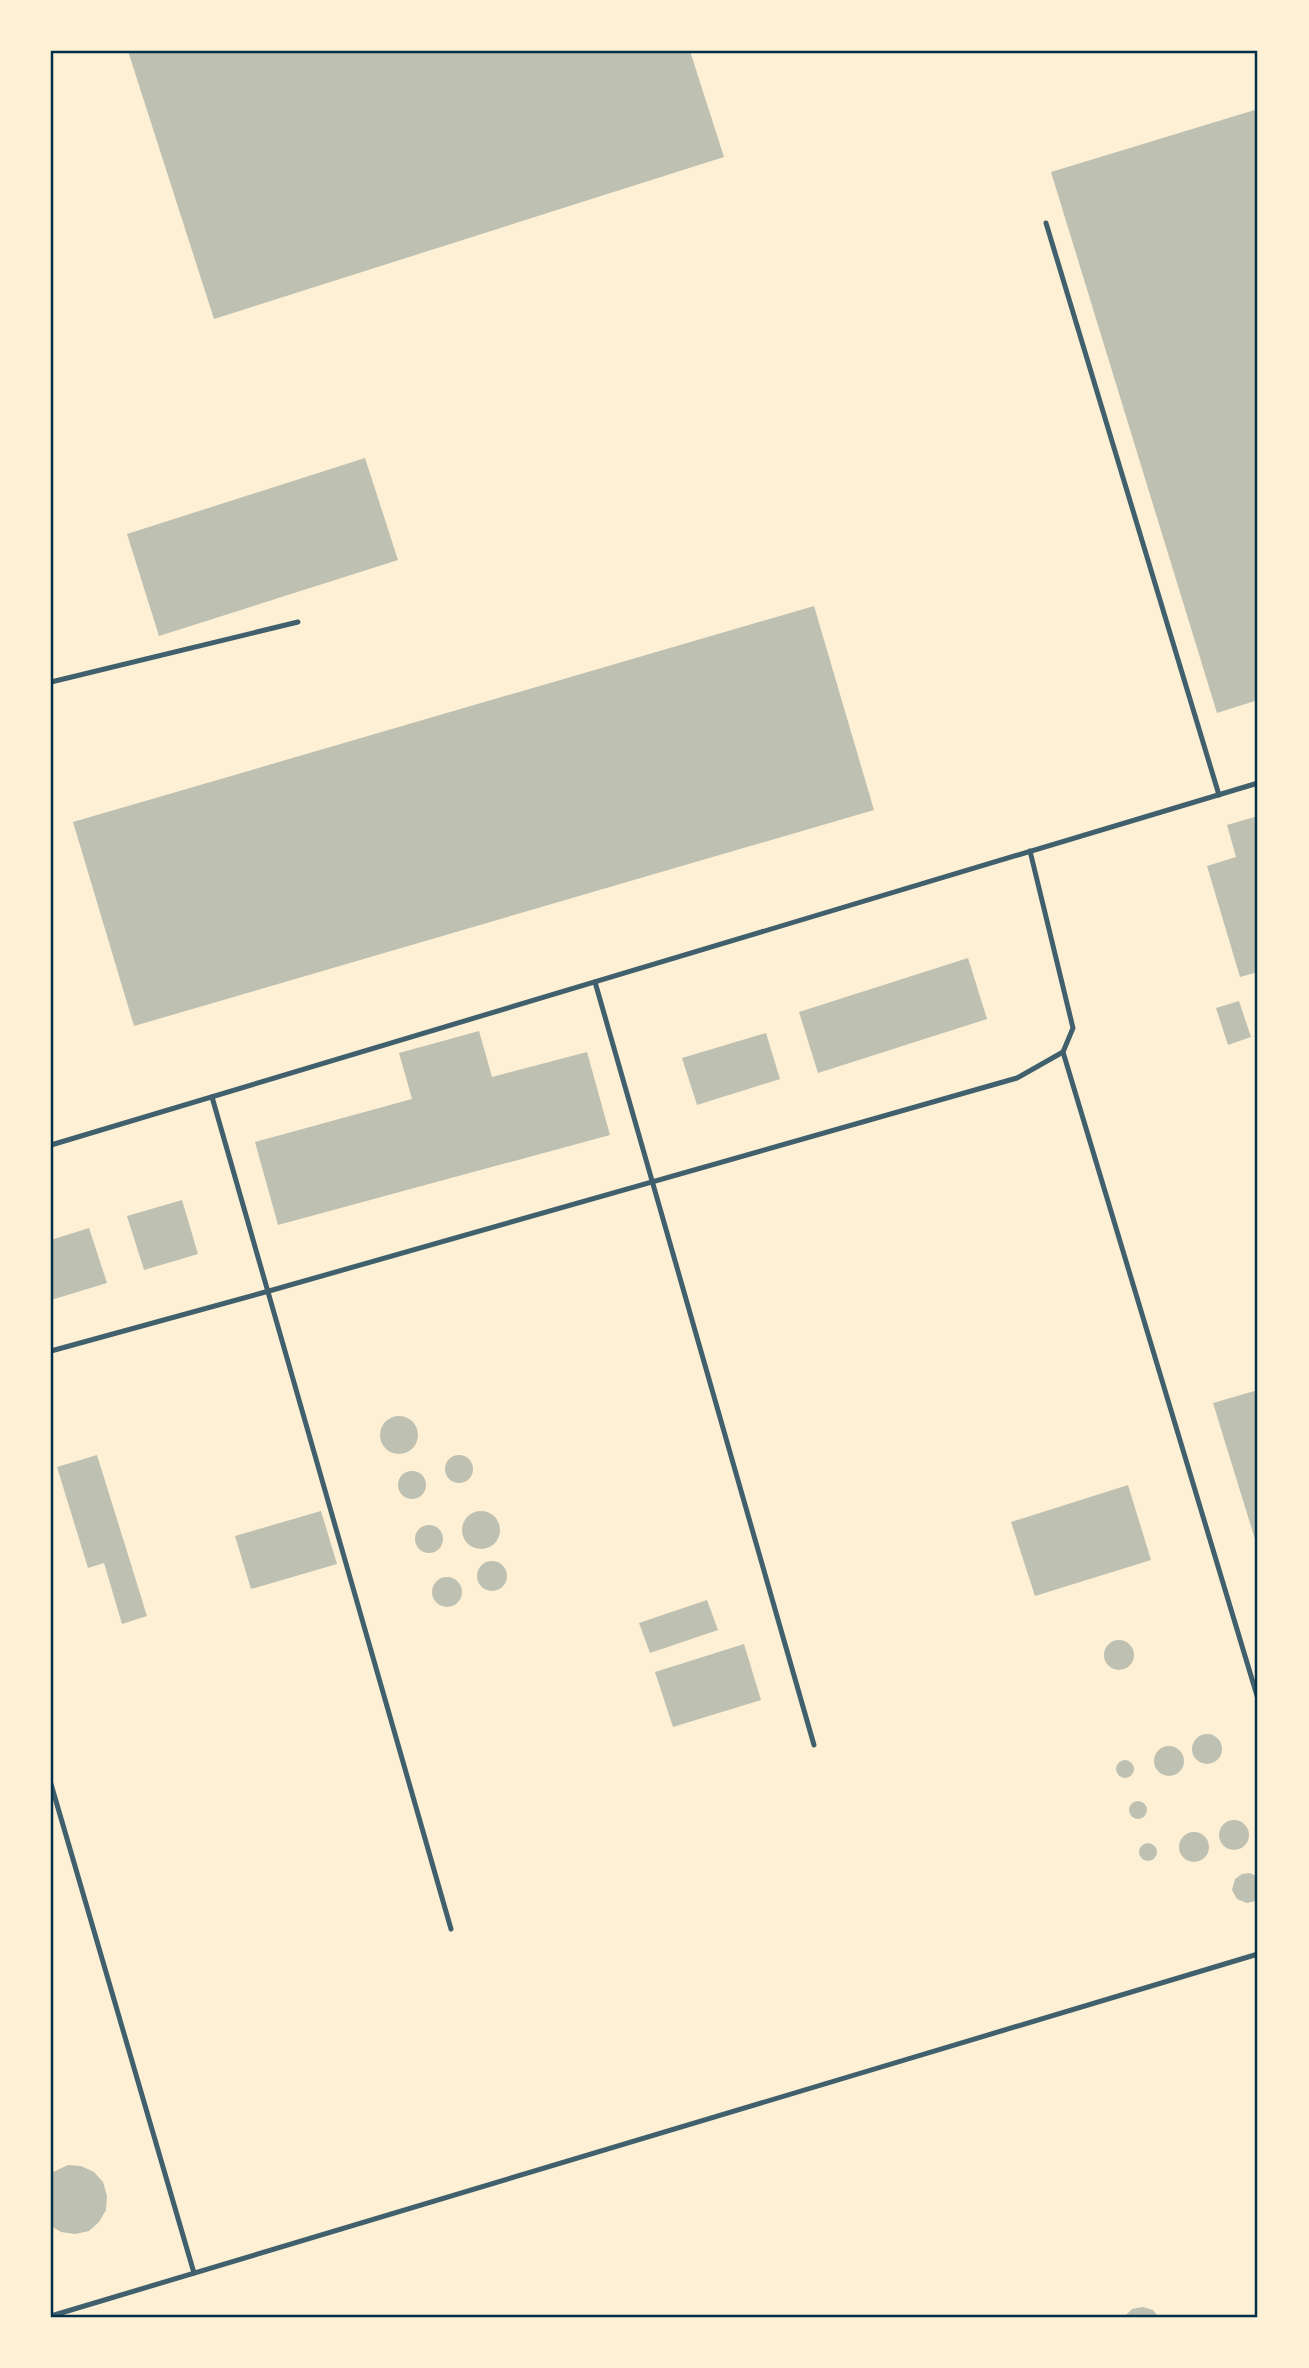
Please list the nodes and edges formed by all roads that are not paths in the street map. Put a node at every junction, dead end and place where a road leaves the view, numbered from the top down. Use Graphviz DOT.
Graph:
graph roads {
  1 [pos="1046,223"];
  2 [pos="298,622"];
  3 [pos="51,682"];
  4 [pos="1258,783"];
  5 [pos="1219,795"];
  6 [pos="1030,851"];
  7 [pos="595,982"];
  8 [pos="1063,1052"];
  9 [pos="212,1097"];
  10 [pos="51,1145"];
  11 [pos="651,1181"];
  12 [pos="269,1291"];
  13 [pos="51,1351"];
  14 [pos="1258,1699"];
  15 [pos="814,1745"];
  16 [pos="51,1784"];
  17 [pos="451,1929"];
  18 [pos="1258,1954"];
  19 [pos="194,2273"];
  20 [pos="51,2316"];
  1 -- 5 [label="lane"];
  2 -- 3 [label="lane"];
  4 -- 5 [label="lane"];
  5 -- 6 [label="lane"];
  6 -- 7 [label="lane"];
  6 -- 8 [label="lane"];
  7 -- 9 [label="lane"];
  7 -- 11 [label="lane"];
  8 -- 11 [label="lane"];
  8 -- 14 [label="lane"];
  9 -- 10 [label="lane"];
  9 -- 12 [label="lane"];
  11 -- 12 [label="lane"];
  11 -- 15 [label="lane"];
  12 -- 13 [label="lane"];
  12 -- 17 [label="lane"];
  16 -- 19 [label="lane"];
  18 -- 19 [label="lane"];
  19 -- 20 [label="lane"];
}
